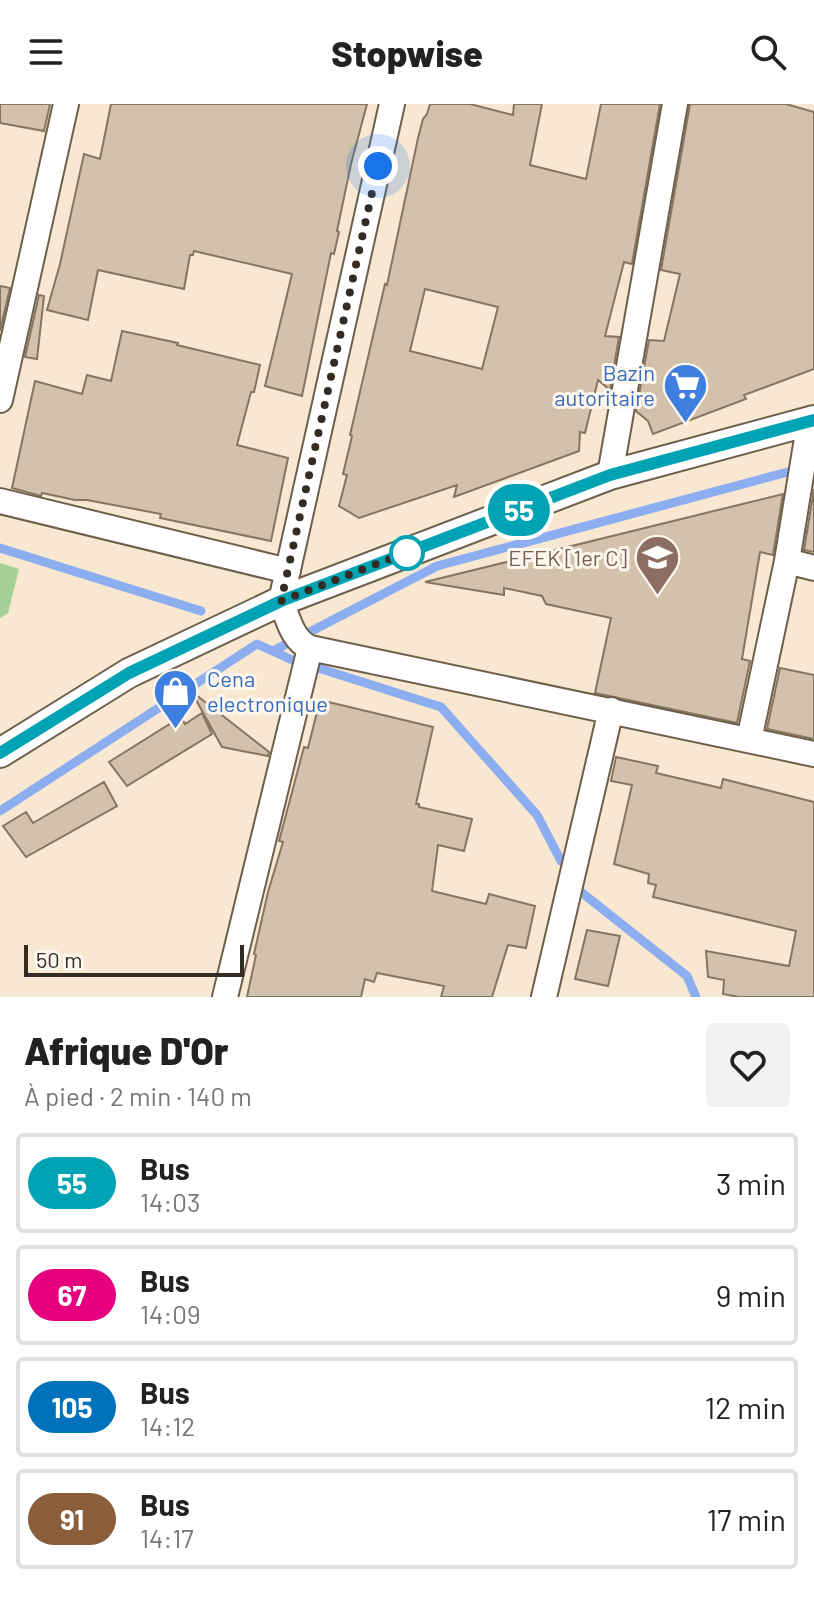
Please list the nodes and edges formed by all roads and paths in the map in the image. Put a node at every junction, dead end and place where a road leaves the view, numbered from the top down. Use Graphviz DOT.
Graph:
graph roads {
  1 [pos="66,104"];
  2 [pos="392,104"];
  3 [pos="675,104"];
  4 [pos="0,400"];
  5 [pos="812,420"];
  6 [pos="610,475"];
  7 [pos="0,501"];
  8 [pos="787,561"];
  9 [pos="814,568"];
  10 [pos="288,571"];
  11 [pos="281,601"];
  12 [pos="310,648"];
  13 [pos="611,710"];
  14 [pos="749,740"];
  15 [pos="0,753"];
  16 [pos="814,754"];
  17 [pos="225,997"];
  18 [pos="544,997"];
  1 -- 4 [label="street"];
  2 -- 10 [label="street"];
  3 -- 6 [label="street"];
  5 -- 6 [label="street"];
  5 -- 8 [label="street"];
  6 -- 11 [label="street"];
  7 -- 10 [label="street"];
  8 -- 9 [label="street"];
  8 -- 14 [label="street"];
  10 -- 11 [label="street"];
  11 -- 12 [label="street"];
  11 -- 15 [label="street"];
  12 -- 13 [label="street"];
  12 -- 17 [label="street"];
  13 -- 14 [label="street"];
  13 -- 18 [label="street"];
  14 -- 16 [label="street"];
}
